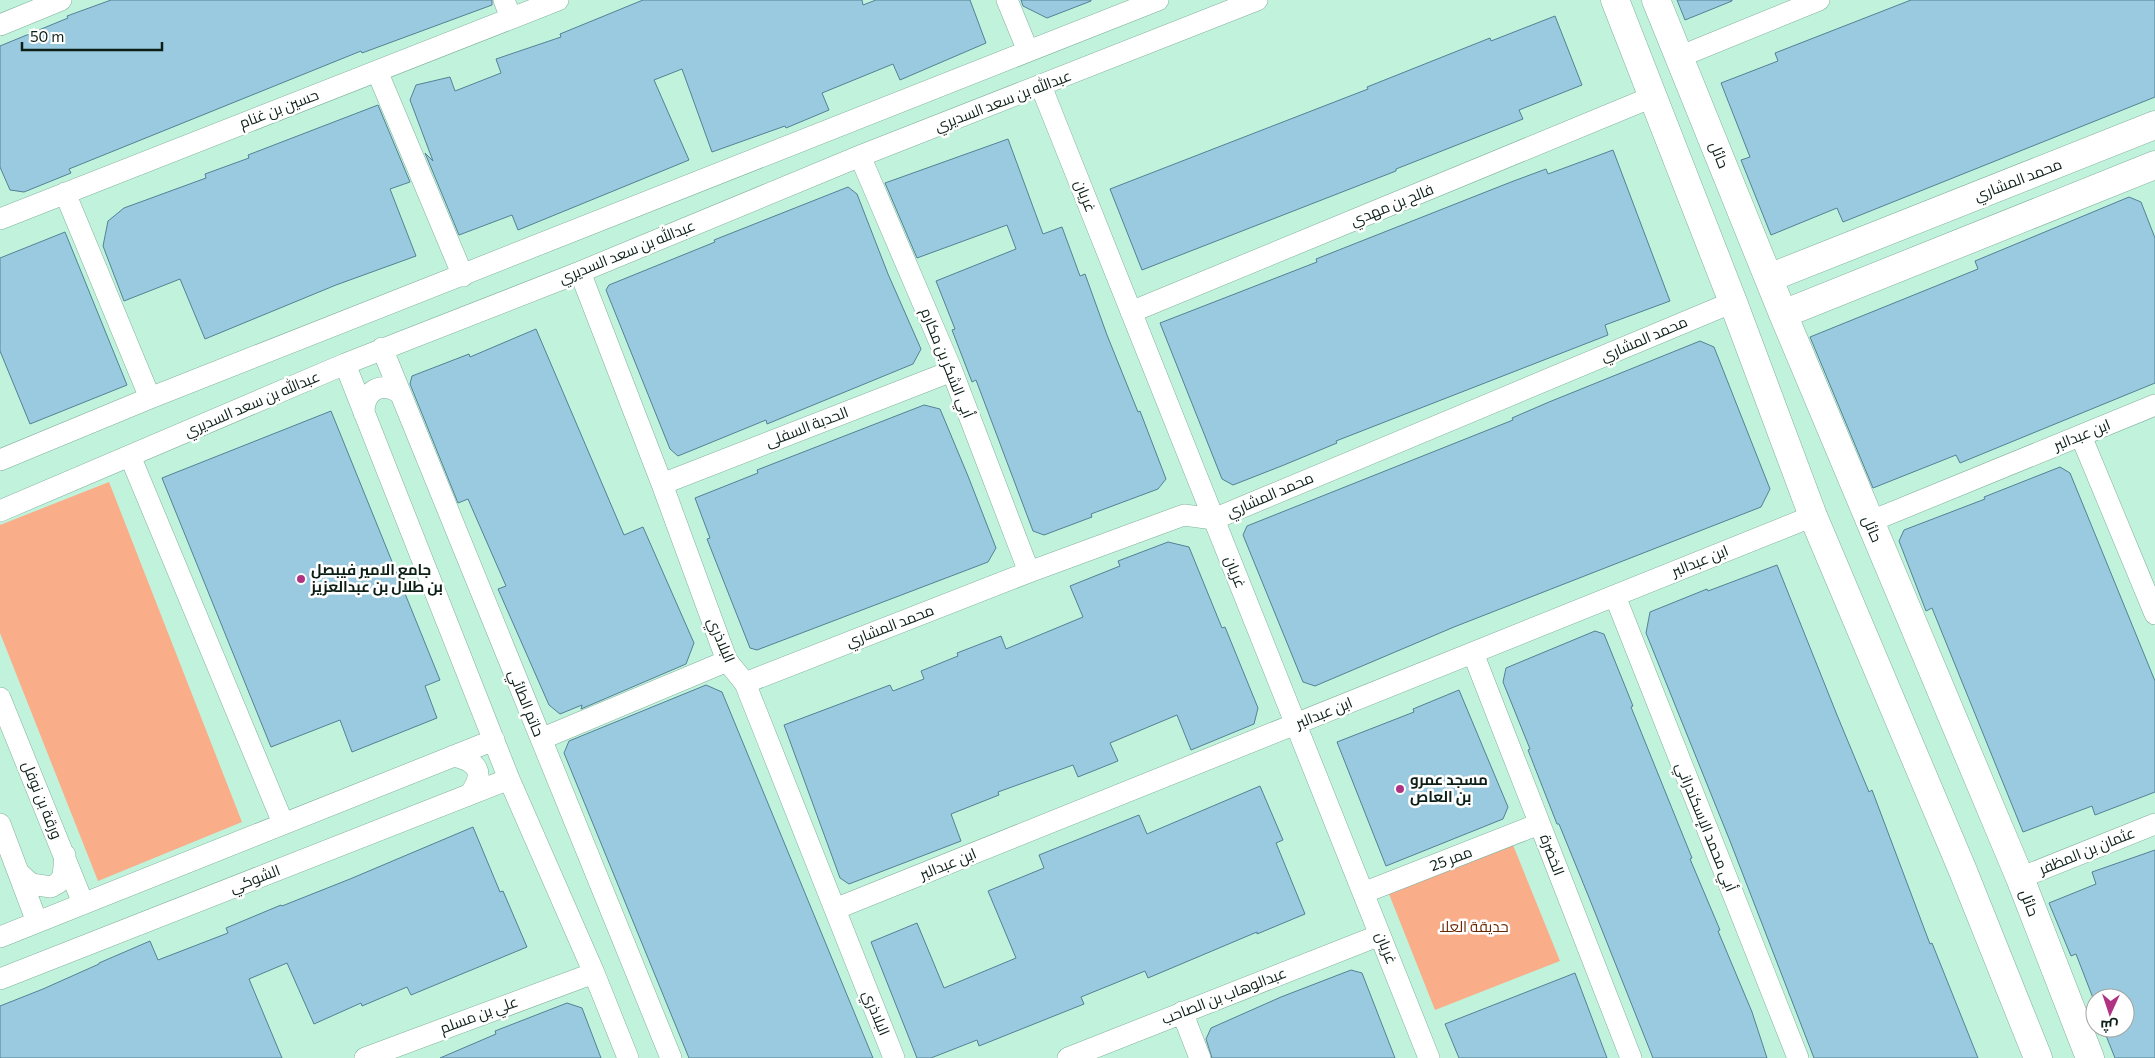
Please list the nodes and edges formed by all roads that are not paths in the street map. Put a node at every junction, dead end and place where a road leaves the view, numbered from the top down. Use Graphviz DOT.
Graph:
graph roads {
  1 [pos="61,0"];
  2 [pos="558,0"];
  3 [pos="1007,0"];
  4 [pos="1158,0"];
  5 [pos="1257,0"];
  6 [pos="1615,0"];
  7 [pos="1656,0"];
  8 [pos="1819,0"];
  9 [pos="508,9"];
  10 [pos="0,25"];
  11 [pos="1028,51"];
  12 [pos="1679,57"];
  13 [pos="377,71"];
  14 [pos="1041,86"];
  15 [pos="1652,97"];
  16 [pos="2155,125"];
  17 [pos="860,156"];
  18 [pos="2154,167"];
  19 [pos="1728,178"];
  20 [pos="1690,192"];
  21 [pos="65,193"];
  22 [pos="1,217"];
  23 [pos="1823,256"];
  24 [pos="580,272"];
  25 [pos="463,276"];
  26 [pos="1768,278"];
  27 [pos="1840,291"];
  28 [pos="1733,302"];
  29 [pos="1132,312"];
  30 [pos="1783,314"];
  31 [pos="382,348"];
  32 [pos="345,364"];
  33 [pos="952,371"];
  34 [pos="400,393"];
  35 [pos="150,398"];
  36 [pos="2155,405"];
  37 [pos="364,413"];
  38 [pos="2081,436"];
  39 [pos="130,456"];
  40 [pos="0,460"];
  41 [pos="662,484"];
  42 [pos="0,511"];
  43 [pos="1813,516"];
  44 [pos="1214,519"];
  45 [pos="1869,522"];
  46 [pos="1029,572"];
  47 [pos="1615,596"];
  48 [pos="2153,605"];
  49 [pos="1473,653"];
  50 [pos="727,661"];
  51 [pos="745,683"];
  52 [pos="0,698"];
  53 [pos="1296,724"];
  54 [pos="541,739"];
  55 [pos="494,740"];
  56 [pos="453,756"];
  57 [pos="509,779"];
  58 [pos="470,794"];
  59 [pos="283,823"];
  60 [pos="0,824"];
  61 [pos="1540,824"];
  62 [pos="2155,824"];
  63 [pos="65,855"];
  64 [pos="20,874"];
  65 [pos="2020,878"];
  66 [pos="1363,893"];
  67 [pos="83,903"];
  68 [pos="835,909"];
  69 [pos="37,922"];
  70 [pos="1380,935"];
  71 [pos="0,937"];
  72 [pos="594,973"];
  73 [pos="0,979"];
  74 [pos="1182,1012"];
  75 [pos="403,1051"];
  76 [pos="365,1058"];
  77 [pos="628,1058"];
  78 [pos="671,1058"];
  79 [pos="894,1058"];
  80 [pos="1068,1058"];
  81 [pos="1200,1058"];
  82 [pos="1430,1058"];
  83 [pos="1631,1058"];
  84 [pos="1798,1058"];
  85 [pos="2038,1058"];
  86 [pos="2090,1058"];
  1 -- 10 [label="street"];
  2 -- 9 [label="street, حسين بن غنام"];
  3 -- 11 [label="street"];
  4 -- 11 [label="street"];
  5 -- 14 [label="street, عبدالله بن سعد السديري"];
  6 -- 15 [label="street"];
  7 -- 12 [label="street, حائل"];
  8 -- 12 [label="street"];
  9 -- 13 [label="street, حسين بن غنام"];
  11 -- 25 [label="street"];
  12 -- 19 [label="street, حائل"];
  13 -- 21 [label="street, حسين بن غنام"];
  13 -- 25 [label="street"];
  14 -- 17 [label="street, عبدالله بن سعد السديري"];
  14 -- 29 [label="street, غريان"];
  15 -- 20 [label="street"];
  15 -- 29 [label="street, فالح بن مهدي"];
  16 -- 23 [label="street, محمد المشاري"];
  17 -- 24 [label="street, عبدالله بن سعد السديري"];
  17 -- 33 [label="street, أبي الشكر بن مكارم"];
  18 -- 27 [label="street"];
  19 -- 20 [label="street"];
  19 -- 26 [label="street, حائل"];
  20 -- 28 [label="street"];
  21 -- 22 [label="street, حسين بن غنام"];
  21 -- 35 [label="street"];
  23 -- 26 [label="street, محمد المشاري"];
  23 -- 27 [label="street"];
  24 -- 31 [label="street, عبدالله بن سعد السديري"];
  24 -- 41 [label="street, البلاذري"];
  25 -- 35 [label="street"];
  26 -- 30 [label="street, حائل"];
  27 -- 30 [label="street"];
  28 -- 43 [label="street"];
  28 -- 44 [label="street, محمد المشاري"];
  29 -- 44 [label="street, غريان"];
  30 -- 45 [label="street, حائل"];
  31 -- 32 [label="street, عبدالله بن سعد السديري"];
  31 -- 34 [label="street, حاتم الطائي"];
  32 -- 37 [label="street"];
  32 -- 39 [label="street, عبدالله بن سعد السديري"];
  33 -- 41 [label="street, الحدبة السفلى"];
  33 -- 46 [label="street, أبي الشكر بن مكارم"];
  34 -- 37 [label="street"];
  34 -- 54 [label="street, حاتم الطائي"];
  35 -- 40 [label="street"];
  36 -- 38 [label="street, ابن عبدالبر"];
  37 -- 55 [label="street"];
  38 -- 45 [label="street, ابن عبدالبر"];
  38 -- 48 [label="street"];
  39 -- 42 [label="street, عبدالله بن سعد السديري"];
  39 -- 59 [label="street"];
  41 -- 50 [label="street, البلاذري"];
  43 -- 47 [label="street, ابن عبدالبر"];
  43 -- 85 [label="street"];
  44 -- 46 [label="street, محمد المشاري"];
  44 -- 53 [label="street, غريان"];
  45 -- 65 [label="street, حائل"];
  46 -- 51 [label="street, محمد المشاري"];
  47 -- 49 [label="street, ابن عبدالبر"];
  47 -- 84 [label="street, أبي محمد الإسكندراني"];
  49 -- 53 [label="street, ابن عبدالبر"];
  49 -- 61 [label="street, الخضرة"];
  50 -- 51 [label="street, البلاذري"];
  50 -- 54 [label="street"];
  51 -- 68 [label="street, البلاذري"];
  52 -- 63 [label="street, ورقة بن نوفل"];
  53 -- 66 [label="street, غريان"];
  53 -- 68 [label="street, ابن عبدالبر"];
  54 -- 78 [label="street, حاتم الطائي"];
  55 -- 56 [label="street"];
  55 -- 57 [label="street"];
  56 -- 58 [label="street"];
  56 -- 59 [label="street"];
  57 -- 58 [label="street, الشوكي"];
  57 -- 72 [label="street"];
  58 -- 73 [label="street, الشوكي"];
  59 -- 67 [label="street"];
  60 -- 64 [label="street"];
  61 -- 66 [label="street, ممر 25"];
  61 -- 83 [label="street, الخضرة"];
  62 -- 65 [label="street, عثمان بن المظفر"];
  63 -- 64 [label="street"];
  63 -- 67 [label="street, ورقة بن نوفل"];
  64 -- 69 [label="street"];
  65 -- 86 [label="street, حائل"];
  66 -- 70 [label="street, غريان"];
  67 -- 69 [label="street"];
  68 -- 79 [label="street, البلاذري"];
  69 -- 71 [label="street"];
  70 -- 74 [label="street, عبدالوهاب بن الصاحب"];
  70 -- 82 [label="street, غريان"];
  72 -- 75 [label="street, علي بن مسلم"];
  72 -- 77 [label="street"];
  74 -- 80 [label="street, عبدالوهاب بن الصاحب"];
  74 -- 81 [label="street"];
  75 -- 76 [label="street, علي بن مسلم"];
}
